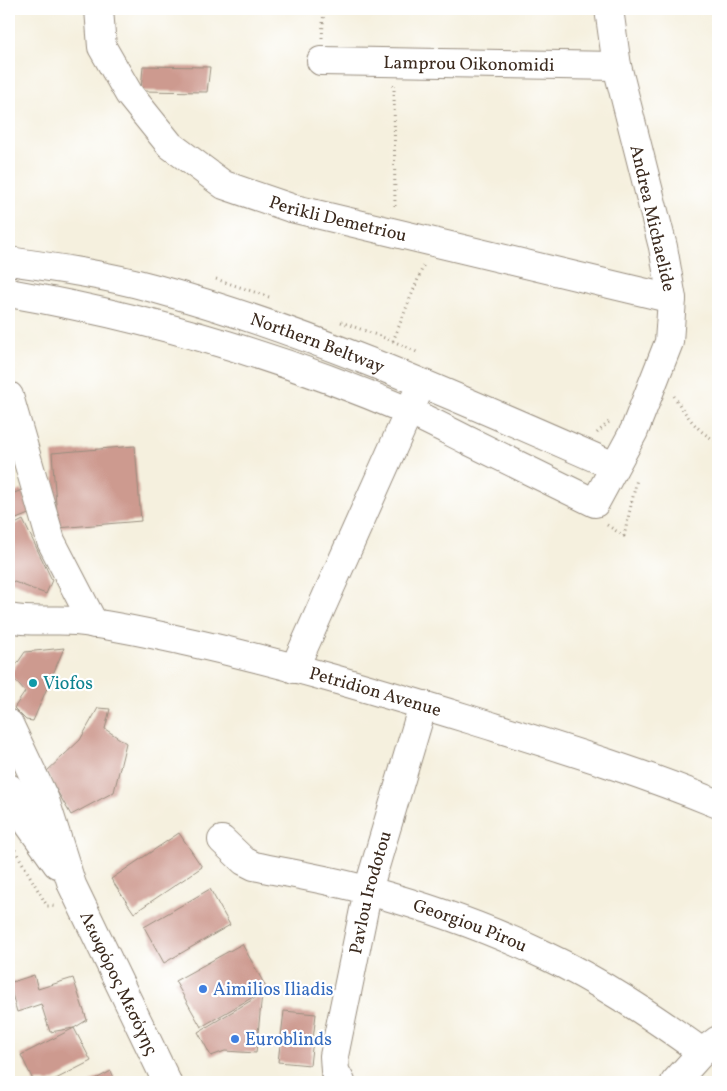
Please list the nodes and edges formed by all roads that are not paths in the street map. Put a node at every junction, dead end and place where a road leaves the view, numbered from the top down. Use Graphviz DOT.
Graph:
graph roads {
  1 [pos="99,9"];
  2 [pos="609,9"];
  3 [pos="321,61"];
  4 [pos="617,66"];
  5 [pos="9,261"];
  6 [pos="9,293"];
  7 [pos="672,299"];
  8 [pos="422,382"];
  9 [pos="9,396"];
  10 [pos="409,411"];
  11 [pos="627,468"];
  12 [pos="595,503"];
  13 [pos="13,623"];
  14 [pos="94,624"];
  15 [pos="294,669"];
  16 [pos="423,705"];
  17 [pos="9,724"];
  18 [pos="9,788"];
  19 [pos="718,804"];
  20 [pos="222,840"];
  21 [pos="72,885"];
  22 [pos="368,890"];
  23 [pos="710,1046"];
  24 [pos="167,1082"];
  25 [pos="342,1082"];
  26 [pos="675,1082"];
  1 -- 7 [label="street, Perikli Demetriou"];
  2 -- 4 [label="street, Andrea Michaelide"];
  3 -- 4 [label="street, Lamprou Oikonomidi"];
  4 -- 7 [label="street, Andrea Michaelide"];
  5 -- 8 [label="street, Northern Beltway"];
  6 -- 10 [label="street, Northern Beltway"];
  7 -- 11 [label="street, Andrea Michaelide"];
  8 -- 10 [label="street"];
  8 -- 11 [label="street, Northern Beltway"];
  9 -- 14 [label="street"];
  10 -- 12 [label="street, Northern Beltway"];
  10 -- 15 [label="street"];
  11 -- 12 [label="street, Andrea Michaelide"];
  13 -- 14 [label="street, Petridion Avenue"];
  14 -- 15 [label="street, Petridion Avenue"];
  15 -- 16 [label="street, Petridion Avenue"];
  16 -- 19 [label="street, Petridion Avenue"];
  16 -- 22 [label="street, Pavlou Irodotou"];
  17 -- 21 [label="street, Λεωφόρος Μεσόγης"];
  18 -- 21 [label="street, Λεωφόρος Μεσόγης"];
  20 -- 22 [label="street, Georgiou Pirou"];
  21 -- 24 [label="street, Λεωφόρος Μεσόγης"];
  22 -- 23 [label="street, Georgiou Pirou"];
  22 -- 25 [label="street, Pavlou Irodotou"];
  23 -- 26 [label="street"];
}
